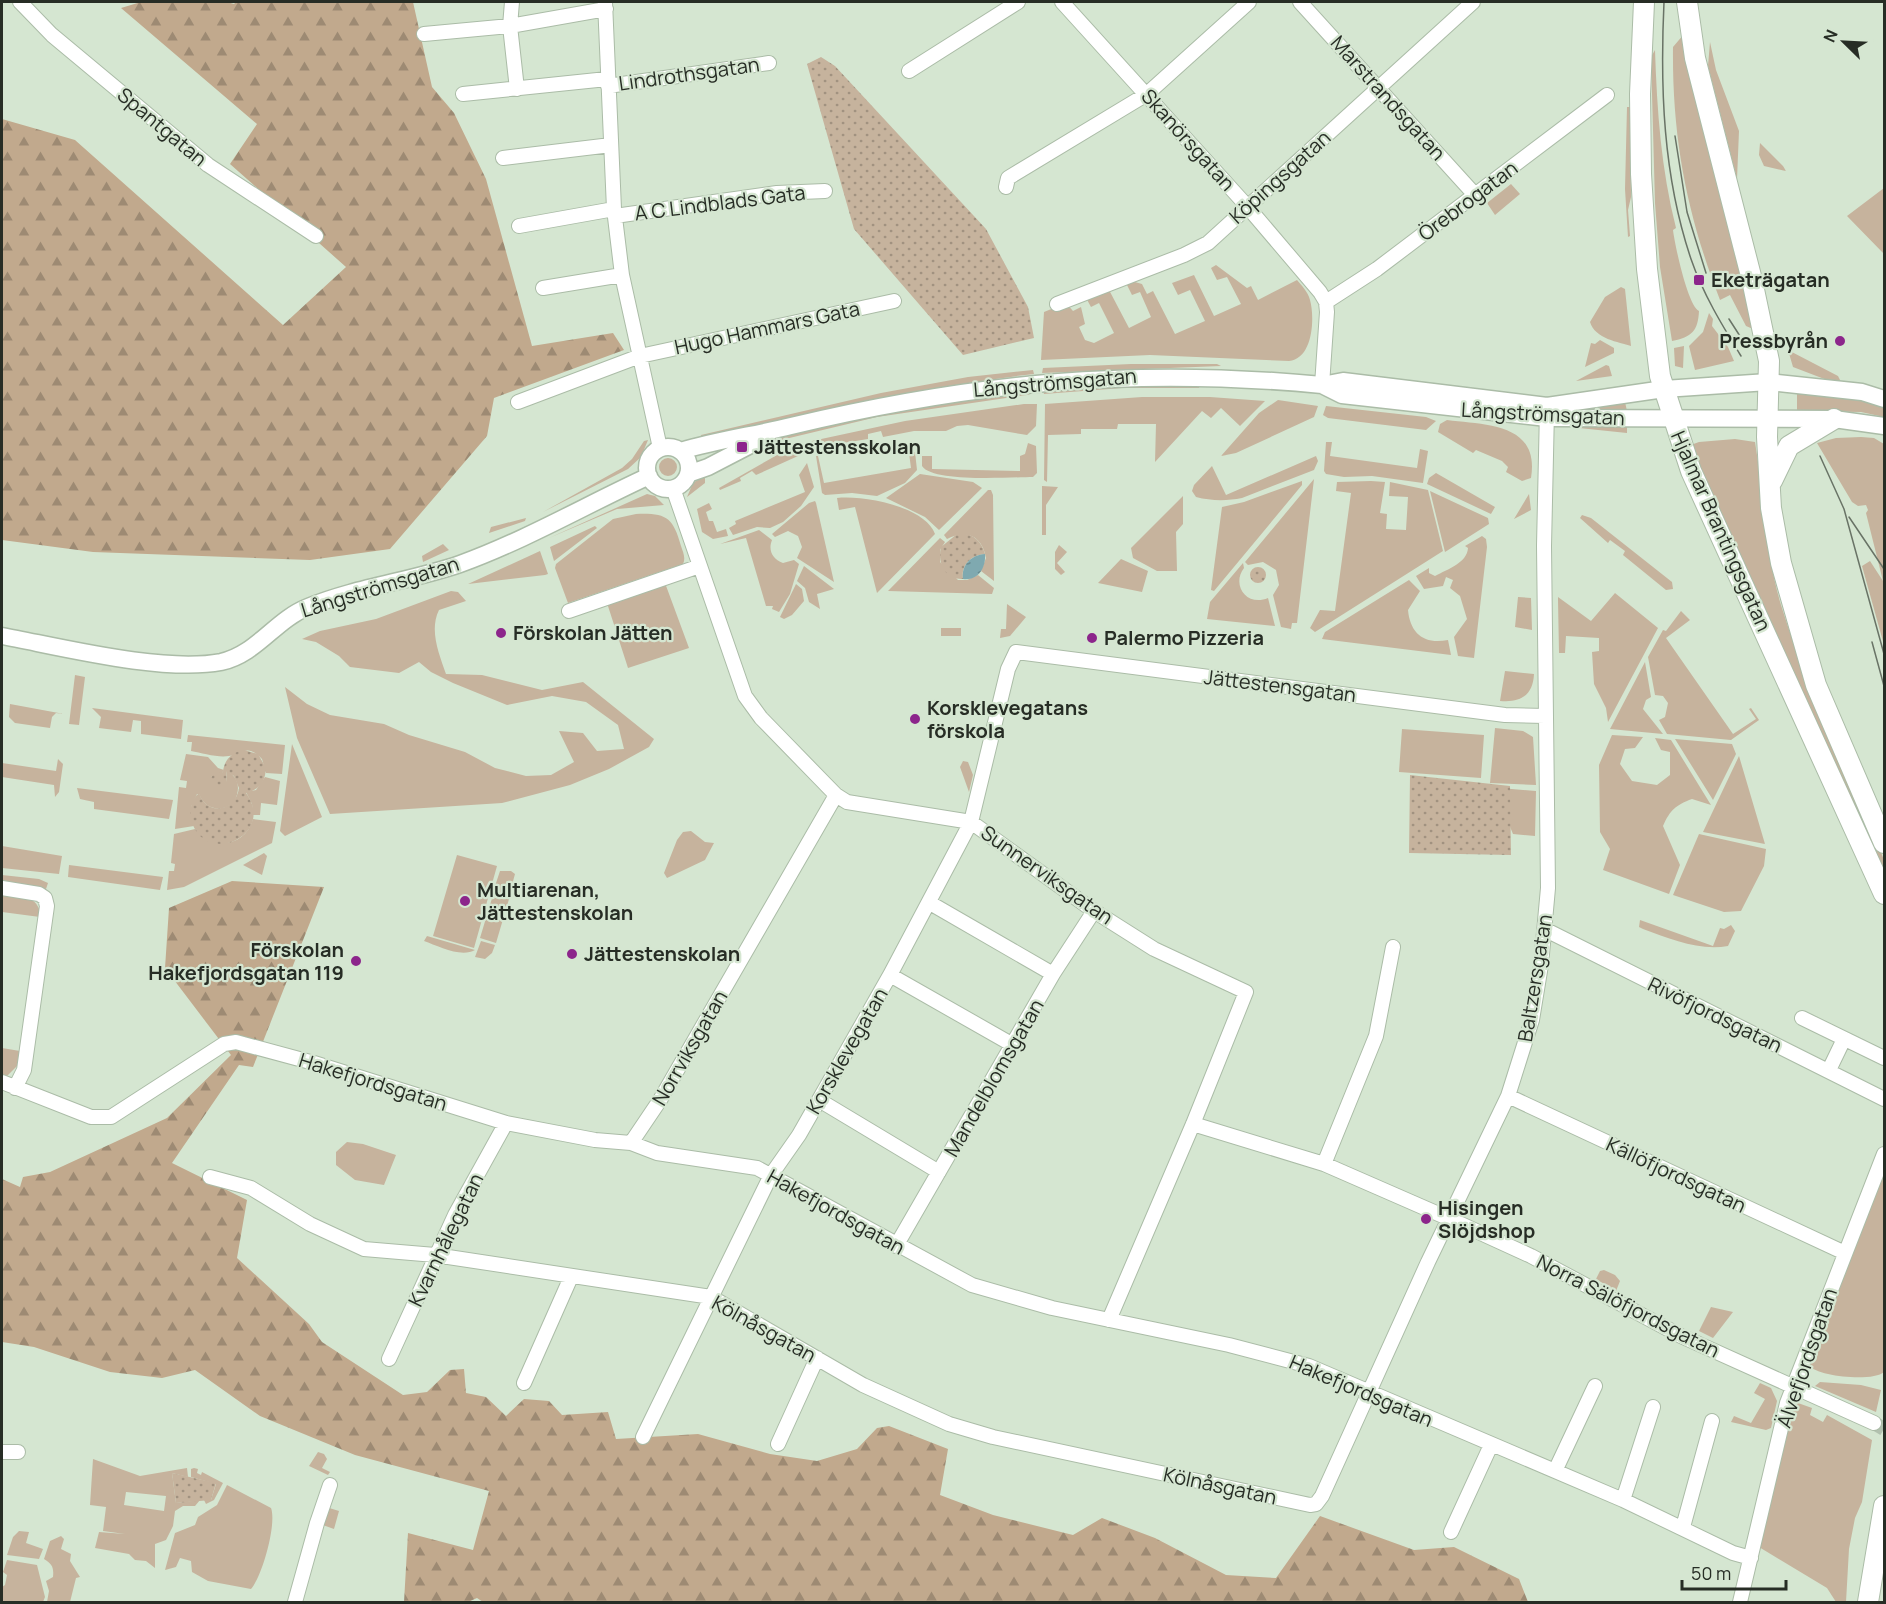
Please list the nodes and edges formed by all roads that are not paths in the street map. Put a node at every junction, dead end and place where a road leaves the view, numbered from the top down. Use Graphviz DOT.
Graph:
graph roads {
  1 [pos="20,2"];
  2 [pos="512,2"];
  3 [pos="1018,2"];
  4 [pos="1062,2"];
  5 [pos="1249,2"];
  6 [pos="1300,2"];
  7 [pos="1473,2"];
  8 [pos="1644,2"];
  9 [pos="1687,2"];
  10 [pos="606,5"];
  11 [pos="510,26"];
  12 [pos="424,34"];
  13 [pos="769,63"];
  14 [pos="909,71"];
  15 [pos="608,82"];
  16 [pos="1380,87"];
  17 [pos="517,89"];
  18 [pos="463,94"];
  19 [pos="1147,94"];
  20 [pos="1606,95"];
  21 [pos="611,145"];
  22 [pos="503,158"];
  23 [pos="1006,186"];
  24 [pos="825,191"];
  25 [pos="1476,196"];
  26 [pos="1246,205"];
  27 [pos="615,212"];
  28 [pos="519,226"];
  29 [pos="316,236"];
  30 [pos="622,275"];
  31 [pos="543,288"];
  32 [pos="894,302"];
  33 [pos="1326,302"];
  34 [pos="1057,303"];
  35 [pos="640,356"];
  36 [pos="1768,382"];
  37 [pos="1322,385"];
  38 [pos="1664,389"];
  39 [pos="1884,399"];
  40 [pos="518,402"];
  41 [pos="1547,412"];
  42 [pos="1834,419"];
  43 [pos="1672,420"];
  44 [pos="1767,421"];
  45 [pos="791,426"];
  46 [pos="1884,426"];
  47 [pos="660,448"];
  48 [pos="681,451"];
  49 [pos="688,474"];
  50 [pos="649,476"];
  51 [pos="1770,486"];
  52 [pos="673,488"];
  53 [pos="700,566"];
  54 [pos="568,611"];
  55 [pos="2,636"];
  56 [pos="1016,652"];
  57 [pos="1545,716"];
  58 [pos="836,795"];
  59 [pos="971,822"];
  60 [pos="1884,843"];
  61 [pos="2,888"];
  62 [pos="1884,894"];
  63 [pos="930,903"];
  64 [pos="1094,911"];
  65 [pos="1546,930"];
  66 [pos="1393,947"];
  67 [pos="1053,974"];
  68 [pos="890,975"];
  69 [pos="1802,1018"];
  70 [pos="1844,1039"];
  71 [pos="1013,1045"];
  72 [pos="1884,1058"];
  73 [pos="1828,1070"];
  74 [pos="2,1082"];
  75 [pos="15,1088"];
  76 [pos="1508,1096"];
  77 [pos="819,1100"];
  78 [pos="1884,1100"];
  79 [pos="506,1123"];
  80 [pos="1193,1124"];
  81 [pos="631,1143"];
  82 [pos="1884,1154"];
  83 [pos="1324,1164"];
  84 [pos="939,1172"];
  85 [pos="771,1175"];
  86 [pos="210,1177"];
  87 [pos="1450,1219"];
  88 [pos="896,1246"];
  89 [pos="1845,1253"];
  90 [pos="435,1256"];
  91 [pos="571,1276"];
  92 [pos="711,1297"];
  93 [pos="1109,1320"];
  94 [pos="817,1358"];
  95 [pos="389,1359"];
  96 [pos="524,1383"];
  97 [pos="1594,1386"];
  98 [pos="1793,1386"];
  99 [pos="1369,1392"];
  100 [pos="1653,1407"];
  101 [pos="1712,1421"];
  102 [pos="1874,1423"];
  103 [pos="643,1437"];
  104 [pos="778,1444"];
  105 [pos="1491,1445"];
  106 [pos="2,1452"];
  107 [pos="18,1452"];
  108 [pos="1555,1471"];
  109 [pos="330,1485"];
  110 [pos="1623,1500"];
  111 [pos="1316,1504"];
  112 [pos="1884,1506"];
  113 [pos="1683,1527"];
  114 [pos="1451,1532"];
  115 [pos="1751,1558"];
  116 [pos="296,1602"];
  117 [pos="1740,1602"];
  118 [pos="1868,1602"];
  1 -- 29 [label="street, Spantgatan"];
  2 -- 11 [label="street"];
  3 -- 14 [label="street"];
  4 -- 19 [label="street, Skanörsgatan"];
  5 -- 19 [label="street"];
  6 -- 16 [label="street, Marstrandsgatan"];
  7 -- 16 [label="street, Köpingsgatan"];
  8 -- 38 [label="main road, Hjalmar Brantingsgatan"];
  9 -- 36 [label="main road, Hjalmar Brantingsgatan"];
  10 -- 11 [label="street"];
  10 -- 15 [label="street"];
  11 -- 12 [label="street"];
  11 -- 17 [label="street"];
  13 -- 15 [label="street, Lindrothsgatan"];
  15 -- 17 [label="street, Lindrothsgatan"];
  15 -- 21 [label="street"];
  16 -- 25 [label="street, Marstrandsgatan"];
  16 -- 26 [label="street, Köpingsgatan"];
  17 -- 18 [label="street, Lindrothsgatan"];
  19 -- 23 [label="street"];
  19 -- 26 [label="street, Skanörsgatan"];
  20 -- 25 [label="street, Örebrogatan"];
  21 -- 22 [label="street"];
  21 -- 27 [label="street"];
  24 -- 27 [label="street, A C Lindblads Gata"];
  25 -- 33 [label="street, Örebrogatan"];
  26 -- 33 [label="street, Skanörsgatan"];
  26 -- 34 [label="street, Köpingsgatan"];
  27 -- 28 [label="street, A C Lindblads Gata"];
  27 -- 30 [label="street"];
  30 -- 31 [label="street"];
  30 -- 35 [label="street"];
  32 -- 35 [label="street, Hugo Hammars Gata"];
  33 -- 37 [label="street"];
  35 -- 40 [label="street, Hugo Hammars Gata"];
  35 -- 47 [label="street"];
  36 -- 38 [label="street, Långströmsgatan"];
  36 -- 39 [label="street, Långströmsgatan"];
  36 -- 44 [label="main road, Hjalmar Brantingsgatan"];
  37 -- 41 [label="street, Långströmsgatan"];
  37 -- 45 [label="street, Långströmsgatan"];
  38 -- 41 [label="street, Långströmsgatan"];
  38 -- 43 [label="main road, Hjalmar Brantingsgatan"];
  41 -- 43 [label="street, Långströmsgatan"];
  41 -- 57 [label="street, Baltzersgatan"];
  42 -- 44 [label="street, Långströmsgatan"];
  42 -- 46 [label="street, Långströmsgatan"];
  42 -- 51 [label="main road"];
  43 -- 44 [label="street, Långströmsgatan"];
  43 -- 62 [label="main road, Hjalmar Brantingsgatan"];
  44 -- 51 [label="main road, Hjalmar Brantingsgatan"];
  45 -- 48 [label="street, Långströmsgatan"];
  45 -- 49 [label="street, Långströmsgatan"];
  47 -- 48 [label="street, Långströmsgatan"];
  47 -- 50 [label="street"];
  48 -- 49 [label="street"];
  49 -- 52 [label="street, Långströmsgatan"];
  50 -- 52 [label="street"];
  50 -- 55 [label="street, Långströmsgatan"];
  51 -- 60 [label="main road, Hjalmar Brantingsgatan"];
  52 -- 53 [label="street, Sunnerviksgatan"];
  53 -- 54 [label="street"];
  53 -- 58 [label="street, Sunnerviksgatan"];
  56 -- 57 [label="street, Jättestensgatan"];
  56 -- 59 [label="street, Korsklevegatan"];
  57 -- 65 [label="street, Baltzersgatan"];
  58 -- 59 [label="street, Sunnerviksgatan"];
  58 -- 81 [label="street, Norrviksgatan"];
  59 -- 63 [label="street, Korsklevegatan"];
  59 -- 64 [label="street, Sunnerviksgatan"];
  61 -- 75 [label="street"];
  63 -- 67 [label="street"];
  63 -- 68 [label="street, Korsklevegatan"];
  64 -- 67 [label="street, Mandelblomsgatan"];
  64 -- 80 [label="street, Sunnerviksgatan"];
  65 -- 73 [label="street, Rivöfjordsgatan"];
  65 -- 76 [label="street, Baltzersgatan"];
  66 -- 83 [label="street"];
  67 -- 71 [label="street, Mandelblomsgatan"];
  68 -- 71 [label="street"];
  68 -- 77 [label="street, Korsklevegatan"];
  69 -- 70 [label="street"];
  70 -- 72 [label="street"];
  70 -- 73 [label="street"];
  71 -- 84 [label="street, Mandelblomsgatan"];
  73 -- 78 [label="street, Rivöfjordsgatan"];
  74 -- 75 [label="street, Hakefjordsgatan"];
  75 -- 79 [label="street, Hakefjordsgatan"];
  76 -- 87 [label="street, Baltzersgatan"];
  76 -- 89 [label="street, Källöfjordsgatan"];
  77 -- 84 [label="street"];
  77 -- 85 [label="street, Korsklevegatan"];
  79 -- 81 [label="street, Hakefjordsgatan"];
  79 -- 90 [label="street, Kvarnhålegatan"];
  80 -- 83 [label="street, Norra Sälöfjordsgatan"];
  80 -- 93 [label="street, Sunnerviksgatan"];
  81 -- 85 [label="street, Hakefjordsgatan"];
  82 -- 89 [label="street, Älvefjordsgatan"];
  83 -- 87 [label="street, Norra Sälöfjordsgatan"];
  84 -- 88 [label="street, Mandelblomsgatan"];
  85 -- 88 [label="street, Hakefjordsgatan"];
  85 -- 92 [label="street, Korsklevegatan"];
  86 -- 90 [label="street, Kölnåsgatan"];
  87 -- 98 [label="street, Norra Sälöfjordsgatan"];
  87 -- 99 [label="street, Baltzersgatan"];
  88 -- 93 [label="street, Hakefjordsgatan"];
  89 -- 98 [label="street, Älvefjordsgatan"];
  90 -- 91 [label="street, Kölnåsgatan"];
  90 -- 95 [label="street, Kvarnhålegatan"];
  91 -- 92 [label="street, Kölnåsgatan"];
  91 -- 96 [label="street"];
  92 -- 94 [label="street, Kölnåsgatan"];
  92 -- 103 [label="street, Korsklevegatan"];
  93 -- 99 [label="street, Hakefjordsgatan"];
  94 -- 104 [label="street"];
  94 -- 111 [label="street, Kölnåsgatan"];
  97 -- 108 [label="street"];
  98 -- 102 [label="street, Norra Sälöfjordsgatan"];
  98 -- 115 [label="street, Älvefjordsgatan"];
  99 -- 105 [label="street, Hakefjordsgatan"];
  99 -- 111 [label="street, Baltzersgatan"];
  100 -- 110 [label="street"];
  101 -- 113 [label="street"];
  105 -- 108 [label="street, Hakefjordsgatan"];
  105 -- 114 [label="street"];
  106 -- 107 [label="street"];
  108 -- 110 [label="street, Hakefjordsgatan"];
  109 -- 116 [label="street"];
  110 -- 113 [label="street, Hakefjordsgatan"];
  112 -- 118 [label="main road"];
  113 -- 115 [label="street, Hakefjordsgatan"];
  115 -- 117 [label="street, Älvefjordsgatan"];
}
